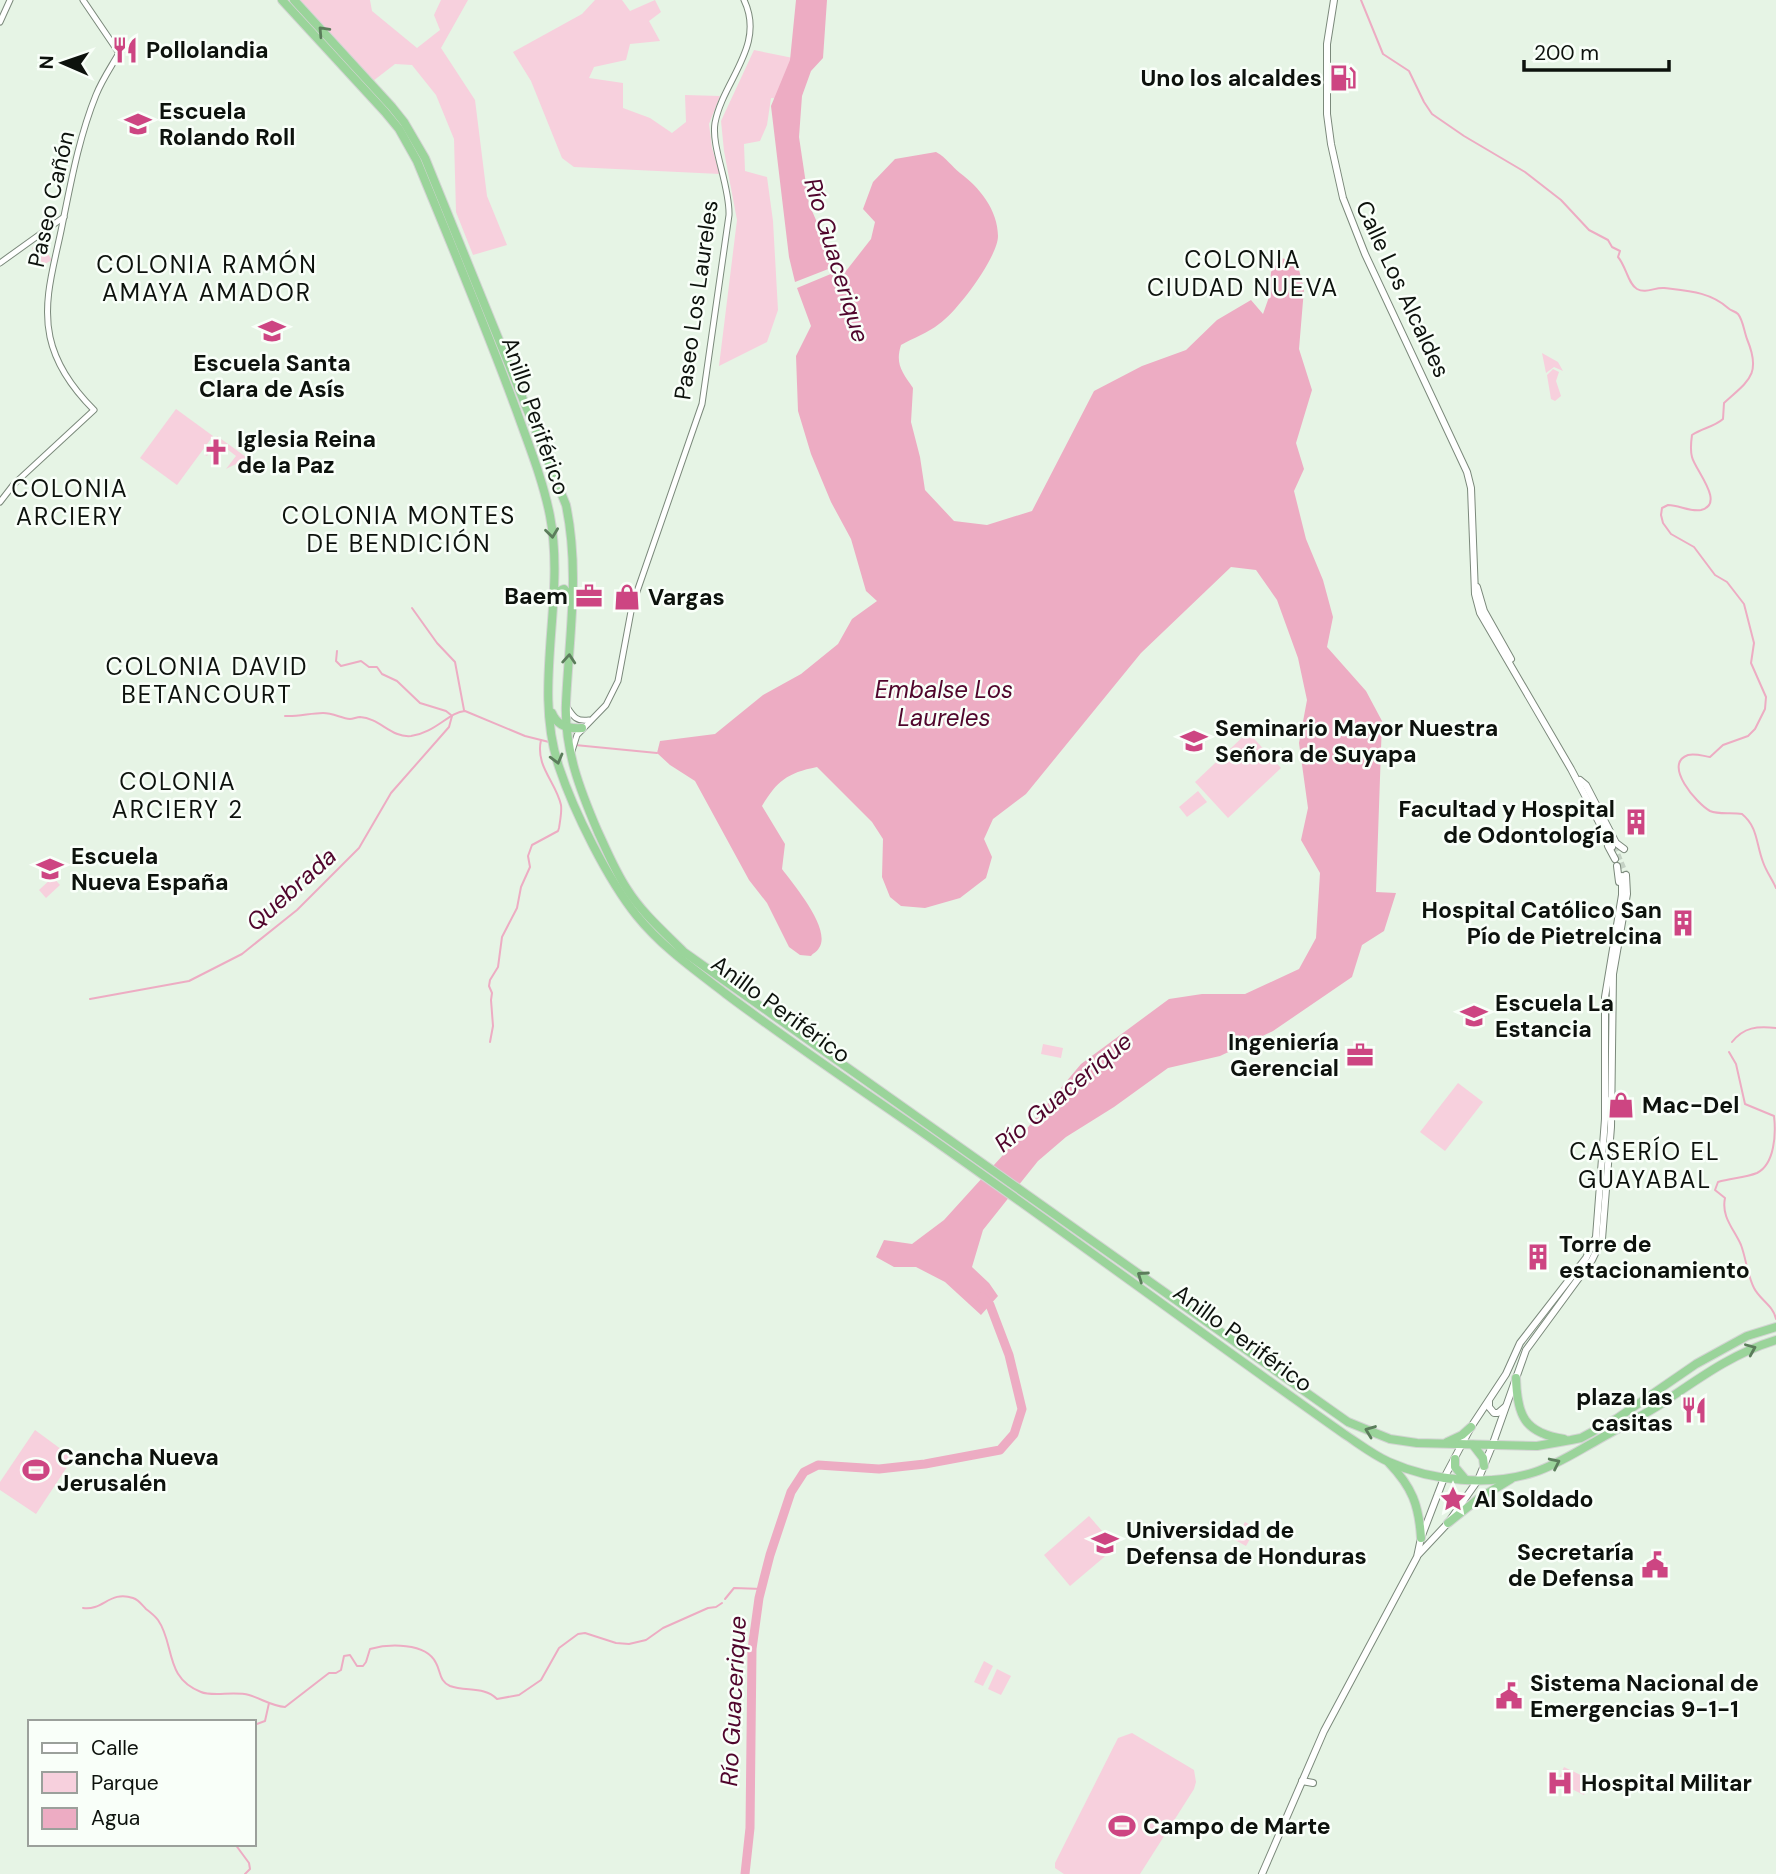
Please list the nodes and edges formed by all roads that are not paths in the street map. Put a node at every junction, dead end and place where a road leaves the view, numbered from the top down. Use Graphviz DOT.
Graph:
graph roads {
  1 [pos="10,0"];
  2 [pos="83,0"];
  3 [pos="282,0"];
  4 [pos="294,0"];
  5 [pos="744,0"];
  6 [pos="1334,0"];
  7 [pos="0,22"];
  8 [pos="64,217"];
  9 [pos="0,263"];
  10 [pos="0,502"];
  11 [pos="1477,586"];
  12 [pos="555,593"];
  13 [pos="573,600"];
  14 [pos="549,703"];
  15 [pos="566,705"];
  16 [pos="592,720"];
  17 [pos="567,727"];
  18 [pos="582,728"];
  19 [pos="571,758"];
  20 [pos="1571,769"];
  21 [pos="1580,780"];
  22 [pos="1624,849"];
  23 [pos="1615,859"];
  24 [pos="1617,866"];
  25 [pos="1605,997"];
  26 [pos="968,1159"];
  27 [pos="1040,1210"];
  28 [pos="1776,1327"];
  29 [pos="1776,1340"];
  30 [pos="1516,1378"];
  31 [pos="1489,1402"];
  32 [pos="1507,1405"];
  33 [pos="1471,1427"];
  34 [pos="1570,1440"];
  35 [pos="1437,1444"];
  36 [pos="1462,1445"];
  37 [pos="1473,1445"];
  38 [pos="1492,1446"];
  39 [pos="1455,1459"];
  40 [pos="1387,1461"];
  41 [pos="1484,1466"];
  42 [pos="1444,1478"];
  43 [pos="1514,1478"];
  44 [pos="1465,1479"];
  45 [pos="1478,1480"];
  46 [pos="1448,1523"];
  47 [pos="1421,1538"];
  48 [pos="1417,1557"];
  49 [pos="1302,1781"];
  50 [pos="1313,1783"];
  51 [pos="1264,1874"];
  1 -- 7 [label="street"];
  2 -- 8 [label="street, Paseo Cañón"];
  3 -- 12 [label="highway, Anillo Periférico, one-way"];
  13 -- 4 [label="highway, Anillo Periférico, one-way"];
  5 -- 16 [label="street, Paseo Los Laureles"];
  6 -- 11 [label="main road, Calle Los Alcaldes"];
  8 -- 9 [label="street"];
  8 -- 10 [label="street, Paseo Cañón"];
  11 -- 20 [label="main road, Calle Los Alcaldes"];
  11 -- 21 [label="main road, Calle Los Alcaldes"];
  12 -- 13 [label="highway"];
  12 -- 14 [label="highway, Anillo Periférico"];
  15 -- 13 [label="highway, Anillo Periférico, one-way"];
  14 -- 17 [label="highway"];
  14 -- 26 [label="highway, Anillo Periférico, one-way"];
  15 -- 16 [label="street"];
  15 -- 17 [label="highway, Anillo Periférico"];
  16 -- 18 [label="street, Paseo Los Laureles"];
  17 -- 18 [label="highway"];
  17 -- 19 [label="highway, Anillo Periférico"];
  18 -- 19 [label="street"];
  19 -- 26 [label="highway, Anillo Periférico"];
  20 -- 21 [label="main road, Calle Los Alcaldes"];
  20 -- 23 [label="main road"];
  21 -- 22 [label="main road"];
  24 -- 25 [label="main road"];
  25 -- 30 [label="main road"];
  25 -- 31 [label="main road"];
  26 -- 27 [label="highway, Anillo Periférico"];
  35 -- 27 [label="highway, Anillo Periférico, one-way"];
  27 -- 40 [label="highway, Anillo Periférico"];
  28 -- 34 [label="highway, Anillo Periférico"];
  43 -- 29 [label="highway, Anillo Periférico, one-way"];
  30 -- 32 [label="main road"];
  30 -- 34 [label="highway"];
  31 -- 32 [label="main road"];
  31 -- 33 [label="main road"];
  32 -- 38 [label="main road"];
  33 -- 35 [label="highway"];
  33 -- 36 [label="main road"];
  34 -- 38 [label="highway, Anillo Periférico"];
  35 -- 36 [label="highway, Anillo Periférico"];
  36 -- 37 [label="highway, Anillo Periférico"];
  36 -- 39 [label="main road"];
  37 -- 38 [label="highway, Anillo Periférico"];
  37 -- 41 [label="highway"];
  38 -- 41 [label="main road"];
  39 -- 42 [label="main road"];
  39 -- 44 [label="highway"];
  40 -- 42 [label="highway, Anillo Periférico"];
  40 -- 47 [label="highway"];
  41 -- 45 [label="main road"];
  42 -- 44 [label="highway, Anillo Periférico"];
  42 -- 47 [label="main road"];
  43 -- 45 [label="highway, Anillo Periférico"];
  43 -- 46 [label="highway"];
  44 -- 45 [label="highway, Anillo Periférico"];
  45 -- 46 [label="main road"];
  46 -- 48 [label="main road"];
  47 -- 48 [label="main road"];
  48 -- 49 [label="main road"];
  49 -- 50 [label="main road"];
  49 -- 51 [label="main road"];
}
